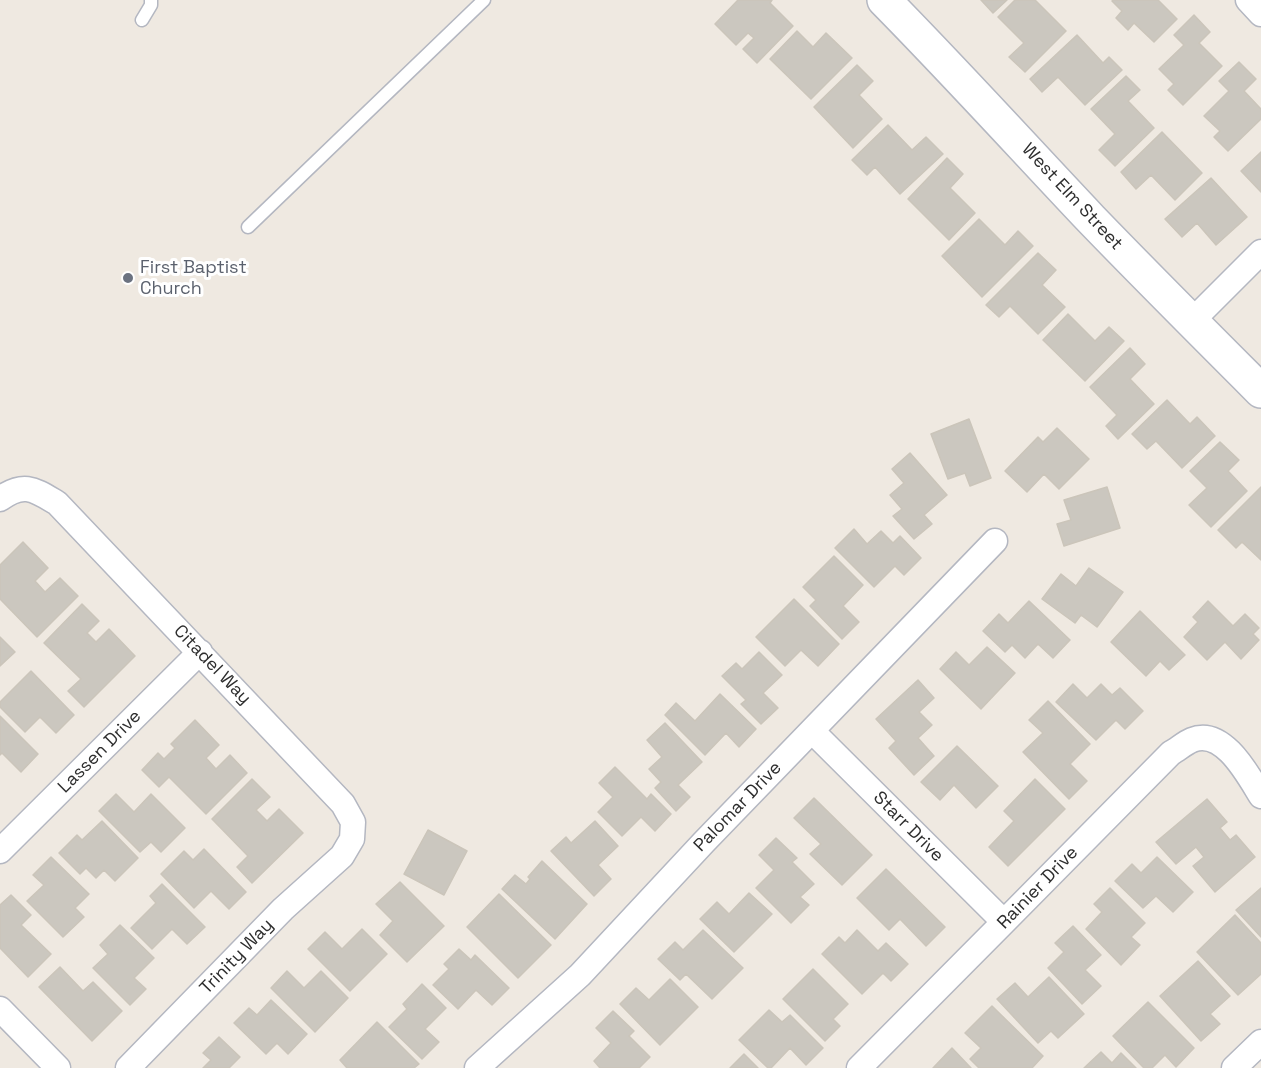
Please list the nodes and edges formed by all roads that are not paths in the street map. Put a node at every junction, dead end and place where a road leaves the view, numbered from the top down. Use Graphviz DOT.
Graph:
graph roads {
  1 [pos="151,0"];
  2 [pos="484,0"];
  3 [pos="885,0"];
  4 [pos="1248,0"];
  5 [pos="1261,14"];
  6 [pos="142,20"];
  7 [pos="248,227"];
  8 [pos="1261,252"];
  9 [pos="1191,322"];
  10 [pos="1261,391"];
  11 [pos="0,499"];
  12 [pos="995,541"];
  13 [pos="200,652"];
  14 [pos="812,731"];
  15 [pos="1261,796"];
  16 [pos="347,847"];
  17 [pos="0,851"];
  18 [pos="1005,922"];
  19 [pos="0,1009"];
  20 [pos="1261,1042"];
  21 [pos="58,1068"];
  22 [pos="129,1068"];
  23 [pos="477,1068"];
  24 [pos="859,1068"];
  25 [pos="1234,1068"];
  1 -- 6 [label="lane"];
  2 -- 7 [label="lane"];
  3 -- 9 [label="street, West Elm Street"];
  4 -- 5 [label="street"];
  8 -- 9 [label="street"];
  9 -- 10 [label="street, West Elm Street"];
  11 -- 13 [label="street, Citadel Way"];
  12 -- 14 [label="street, Palomar Drive"];
  13 -- 16 [label="street, Citadel Way"];
  13 -- 17 [label="street, Lassen Drive"];
  14 -- 18 [label="street, Starr Drive"];
  14 -- 23 [label="street, Palomar Drive"];
  15 -- 18 [label="street, Rainier Drive"];
  16 -- 22 [label="street, Trinity Way"];
  18 -- 24 [label="street, Rainier Drive"];
  19 -- 21 [label="street"];
  20 -- 25 [label="street"];
}
